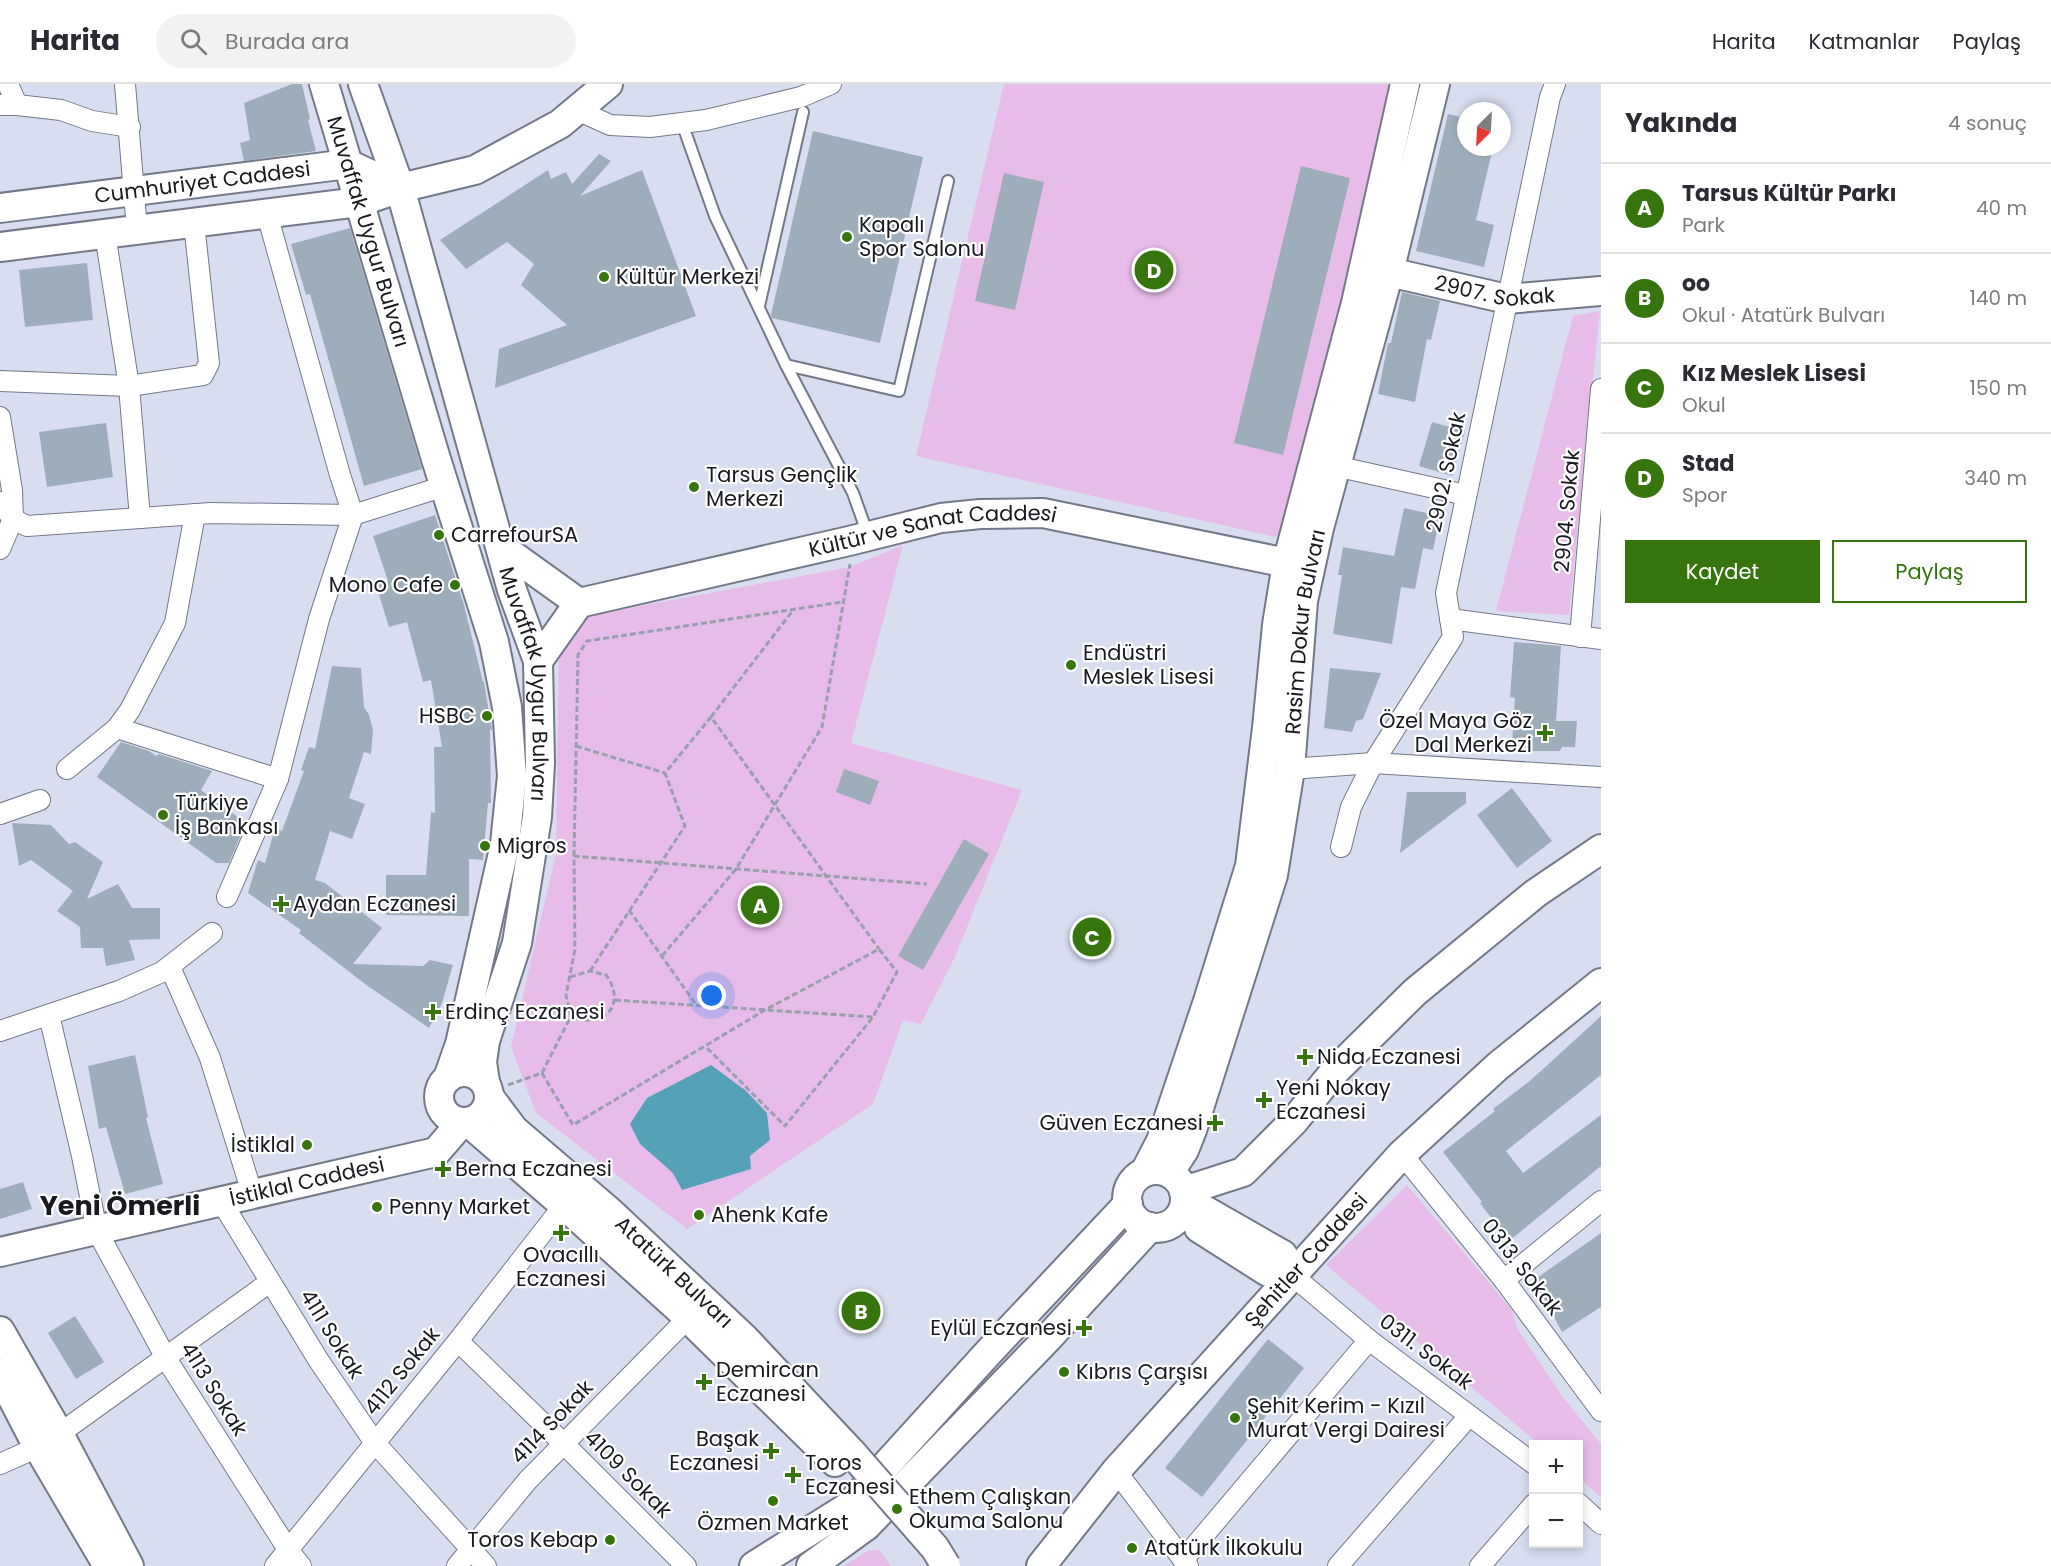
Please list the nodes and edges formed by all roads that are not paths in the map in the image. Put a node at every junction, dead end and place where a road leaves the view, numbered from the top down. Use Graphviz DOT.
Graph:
graph roads {
  1 [pos="8,84"];
  2 [pos="125,84"];
  3 [pos="324,84"];
  4 [pos="363,84"];
  5 [pos="608,84"];
  6 [pos="831,84"];
  7 [pos="1405,84"];
  8 [pos="1435,84"];
  9 [pos="1555,84"];
  10 [pos="9,105"];
  11 [pos="577,110"];
  12 [pos="803,112"];
  13 [pos="682,123"];
  14 [pos="130,127"];
  15 [pos="348,164"];
  16 [pos="948,181"];
  17 [pos="400,188"];
  18 [pos="134,192"];
  19 [pos="359,202"];
  20 [pos="0,208"];
  21 [pos="267,214"];
  22 [pos="194,223"];
  23 [pos="137,230"];
  24 [pos="105,234"];
  25 [pos="0,247"];
  26 [pos="1389,272"];
  27 [pos="1601,291"];
  28 [pos="1507,299"];
  29 [pos="759,306"];
  30 [pos="786,365"];
  31 [pos="0,381"];
  32 [pos="129,386"];
  33 [pos="1601,389"];
  34 [pos="0,417"];
  35 [pos="1335,466"];
  36 [pos="445,486"];
  37 [pos="1466,495"];
  38 [pos="0,502"];
  39 [pos="195,514"];
  40 [pos="353,515"];
  41 [pos="140,518"];
  42 [pos="13,519"];
  43 [pos="859,538"];
  44 [pos="501,547"];
  45 [pos="0,549"];
  46 [pos="1287,563"];
  47 [pos="579,603"];
  48 [pos="1450,619"];
  49 [pos="1580,637"];
  50 [pos="1601,639"];
  51 [pos="538,661"];
  52 [pos="117,728"];
  53 [pos="1373,763"];
  54 [pos="67,769"];
  55 [pos="1290,769"];
  56 [pos="1601,777"];
  57 [pos="278,779"];
  58 [pos="40,800"];
  59 [pos="0,814"];
  60 [pos="1341,847"];
  61 [pos="1601,849"];
  62 [pos="227,897"];
  63 [pos="212,933"];
  64 [pos="170,967"];
  65 [pos="1601,983"];
  66 [pos="48,1015"];
  67 [pos="0,1031"];
  68 [pos="448,1078"];
  69 [pos="494,1088"];
  70 [pos="465,1122"];
  71 [pos="1402,1154"];
  72 [pos="1174,1189"];
  73 [pos="252,1193"];
  74 [pos="221,1201"];
  75 [pos="1600,1203"];
  76 [pos="1128,1204"];
  77 [pos="564,1205"];
  78 [pos="1150,1227"];
  79 [pos="96,1231"];
  80 [pos="0,1252"];
  81 [pos="1292,1275"];
  82 [pos="1504,1280"];
  83 [pos="270,1282"];
  84 [pos="688,1318"];
  85 [pos="0,1331"];
  86 [pos="1369,1340"];
  87 [pos="458,1341"];
  88 [pos="165,1357"];
  89 [pos="0,1374"];
  90 [pos="1601,1411"];
  91 [pos="1470,1416"];
  92 [pos="49,1440"];
  93 [pos="375,1443"];
  94 [pos="564,1443"];
  95 [pos="843,1458"];
  96 [pos="1529,1461"];
  97 [pos="0,1464"];
  98 [pos="1116,1471"];
  99 [pos="1529,1508"];
  100 [pos="1583,1508"];
  101 [pos="857,1516"];
  102 [pos="1601,1524"];
  103 [pos="471,1549"];
  104 [pos="295,1558"];
  105 [pos="1186,1563"];
  106 [pos="108,1566"];
  107 [pos="129,1566"];
  108 [pos="275,1566"];
  109 [pos="457,1566"];
  110 [pos="486,1566"];
  111 [pos="686,1566"];
  112 [pos="754,1566"];
  113 [pos="811,1566"];
  114 [pos="923,1566"];
  115 [pos="946,1566"];
  116 [pos="1041,1566"];
  117 [pos="1338,1566"];
  118 [pos="1480,1566"];
  1 -- 10 [label="street"];
  2 -- 14 [label="street"];
  3 -- 15 [label="main road, Muvaffak Uygur Bulvarı"];
  4 -- 17 [label="main road, Muvaffak Uygur Bulvarı"];
  5 -- 11 [label="main road, Cumhuriyet Caddesi"];
  6 -- 13 [label="street"];
  7 -- 46 [label="main road"];
  8 -- 26 [label="main road, Rasim Dokur Bulvarı"];
  9 -- 28 [label="street, 2902. Sokak"];
  10 -- 14 [label="street"];
  11 -- 13 [label="street"];
  11 -- 17 [label="main road, Cumhuriyet Caddesi"];
  12 -- 29 [label="lane"];
  13 -- 29 [label="lane"];
  14 -- 18 [label="street"];
  15 -- 17 [label="main road"];
  15 -- 18 [label="main road, Cumhuriyet Caddesi"];
  15 -- 19 [label="main road, Muvaffak Uygur Bulvarı"];
  16 -- 30 [label="lane"];
  17 -- 19 [label="main road, Cumhuriyet Caddesi"];
  17 -- 44 [label="main road, Muvaffak Uygur Bulvarı"];
  18 -- 20 [label="main road, Cumhuriyet Caddesi"];
  18 -- 23 [label="street"];
  19 -- 21 [label="main road, Cumhuriyet Caddesi"];
  19 -- 36 [label="main road, Muvaffak Uygur Bulvarı"];
  21 -- 22 [label="main road, Cumhuriyet Caddesi"];
  21 -- 40 [label="street"];
  22 -- 23 [label="main road, Cumhuriyet Caddesi"];
  22 -- 32 [label="street"];
  23 -- 24 [label="main road, Cumhuriyet Caddesi"];
  24 -- 25 [label="main road, Cumhuriyet Caddesi"];
  24 -- 32 [label="street"];
  26 -- 28 [label="main road, 2907. Sokak"];
  26 -- 35 [label="main road, Rasim Dokur Bulvarı"];
  27 -- 28 [label="main road, 2907. Sokak"];
  28 -- 37 [label="street, 2902. Sokak"];
  29 -- 30 [label="lane"];
  30 -- 43 [label="lane"];
  31 -- 32 [label="street"];
  32 -- 41 [label="street"];
  33 -- 49 [label="street, 2904. Sokak"];
  34 -- 42 [label="street"];
  35 -- 37 [label="street"];
  35 -- 55 [label="main road, Rasim Dokur Bulvarı"];
  36 -- 40 [label="street"];
  36 -- 68 [label="main road, Muvaffak Uygur Bulvarı"];
  37 -- 48 [label="street, 2902. Sokak"];
  38 -- 42 [label="street"];
  39 -- 40 [label="street"];
  39 -- 41 [label="street"];
  39 -- 52 [label="street"];
  40 -- 57 [label="street"];
  41 -- 42 [label="street"];
  42 -- 45 [label="street"];
  43 -- 46 [label="main road, Kültür ve Sanat Caddesi"];
  43 -- 47 [label="main road, Kültür ve Sanat Caddesi"];
  44 -- 47 [label="main road"];
  44 -- 51 [label="main road, Muvaffak Uygur Bulvarı"];
  46 -- 72 [label="main road"];
  47 -- 51 [label="main road"];
  48 -- 49 [label="street"];
  48 -- 53 [label="street, 2902. Sokak"];
  49 -- 50 [label="street"];
  51 -- 69 [label="main road, Muvaffak Uygur Bulvarı"];
  52 -- 54 [label="street"];
  52 -- 57 [label="street"];
  53 -- 55 [label="street"];
  53 -- 56 [label="street"];
  53 -- 60 [label="street, 2902. Sokak"];
  55 -- 72 [label="main road, Rasim Dokur Bulvarı"];
  57 -- 62 [label="street"];
  58 -- 59 [label="street"];
  61 -- 72 [label="main road"];
  63 -- 64 [label="street"];
  64 -- 66 [label="street"];
  64 -- 73 [label="street"];
  65 -- 71 [label="main road, Şehitler Caddesi"];
  66 -- 67 [label="street"];
  66 -- 79 [label="street, 4113 Sokak"];
  68 -- 69 [label="main road"];
  68 -- 70 [label="main road"];
  69 -- 70 [label="main road"];
  69 -- 95 [label="main road, Atatürk Bulvarı"];
  70 -- 73 [label="main road, İstiklal Caddesi"];
  70 -- 77 [label="main road, Atatürk Bulvarı"];
  71 -- 81 [label="main road, Şehitler Caddesi"];
  71 -- 82 [label="street, 0313. Sokak"];
  72 -- 76 [label="main road"];
  72 -- 78 [label="main road"];
  72 -- 81 [label="main road"];
  73 -- 74 [label="main road, İstiklal Caddesi"];
  74 -- 79 [label="main road, İstiklal Caddesi"];
  74 -- 83 [label="street, 4111 Sokak"];
  75 -- 82 [label="street"];
  76 -- 78 [label="main road"];
  76 -- 101 [label="main road"];
  77 -- 84 [label="main road, Atatürk Bulvarı"];
  77 -- 87 [label="street, 4112 Sokak"];
  78 -- 101 [label="main road"];
  79 -- 80 [label="main road, İstiklal Caddesi"];
  79 -- 88 [label="street, 4113 Sokak"];
  81 -- 86 [label="street, 0311. Sokak"];
  81 -- 98 [label="main road, Şehitler Caddesi"];
  82 -- 90 [label="street, 0313. Sokak"];
  83 -- 88 [label="street"];
  83 -- 93 [label="street, 4111 Sokak"];
  84 -- 94 [label="street, 4114 Sokak"];
  84 -- 95 [label="main road, Atatürk Bulvarı"];
  85 -- 92 [label="main road"];
  86 -- 91 [label="street, 0311. Sokak"];
  86 -- 105 [label="street"];
  87 -- 93 [label="street, 4112 Sokak"];
  87 -- 94 [label="street, 4109 Sokak"];
  88 -- 92 [label="street"];
  88 -- 104 [label="street, 4113 Sokak"];
  89 -- 92 [label="main road"];
  91 -- 96 [label="street, 0311. Sokak"];
  91 -- 117 [label="street"];
  92 -- 97 [label="street"];
  92 -- 106 [label="main road"];
  92 -- 107 [label="main road"];
  93 -- 103 [label="street, 4111 Sokak"];
  93 -- 104 [label="street, 4112 Sokak"];
  94 -- 103 [label="street, 4114 Sokak"];
  94 -- 111 [label="street, 4109 Sokak"];
  95 -- 114 [label="main road"];
  95 -- 115 [label="main road, bridge"];
  98 -- 105 [label="street"];
  98 -- 116 [label="main road, Şehitler Caddesi"];
  99 -- 118 [label="street"];
  100 -- 102 [label="street"];
  101 -- 112 [label="main road"];
  101 -- 113 [label="main road"];
  103 -- 109 [label="street, 4114 Sokak"];
  103 -- 110 [label="street, 4111 Sokak"];
  104 -- 108 [label="street, 4112 Sokak"];
}
